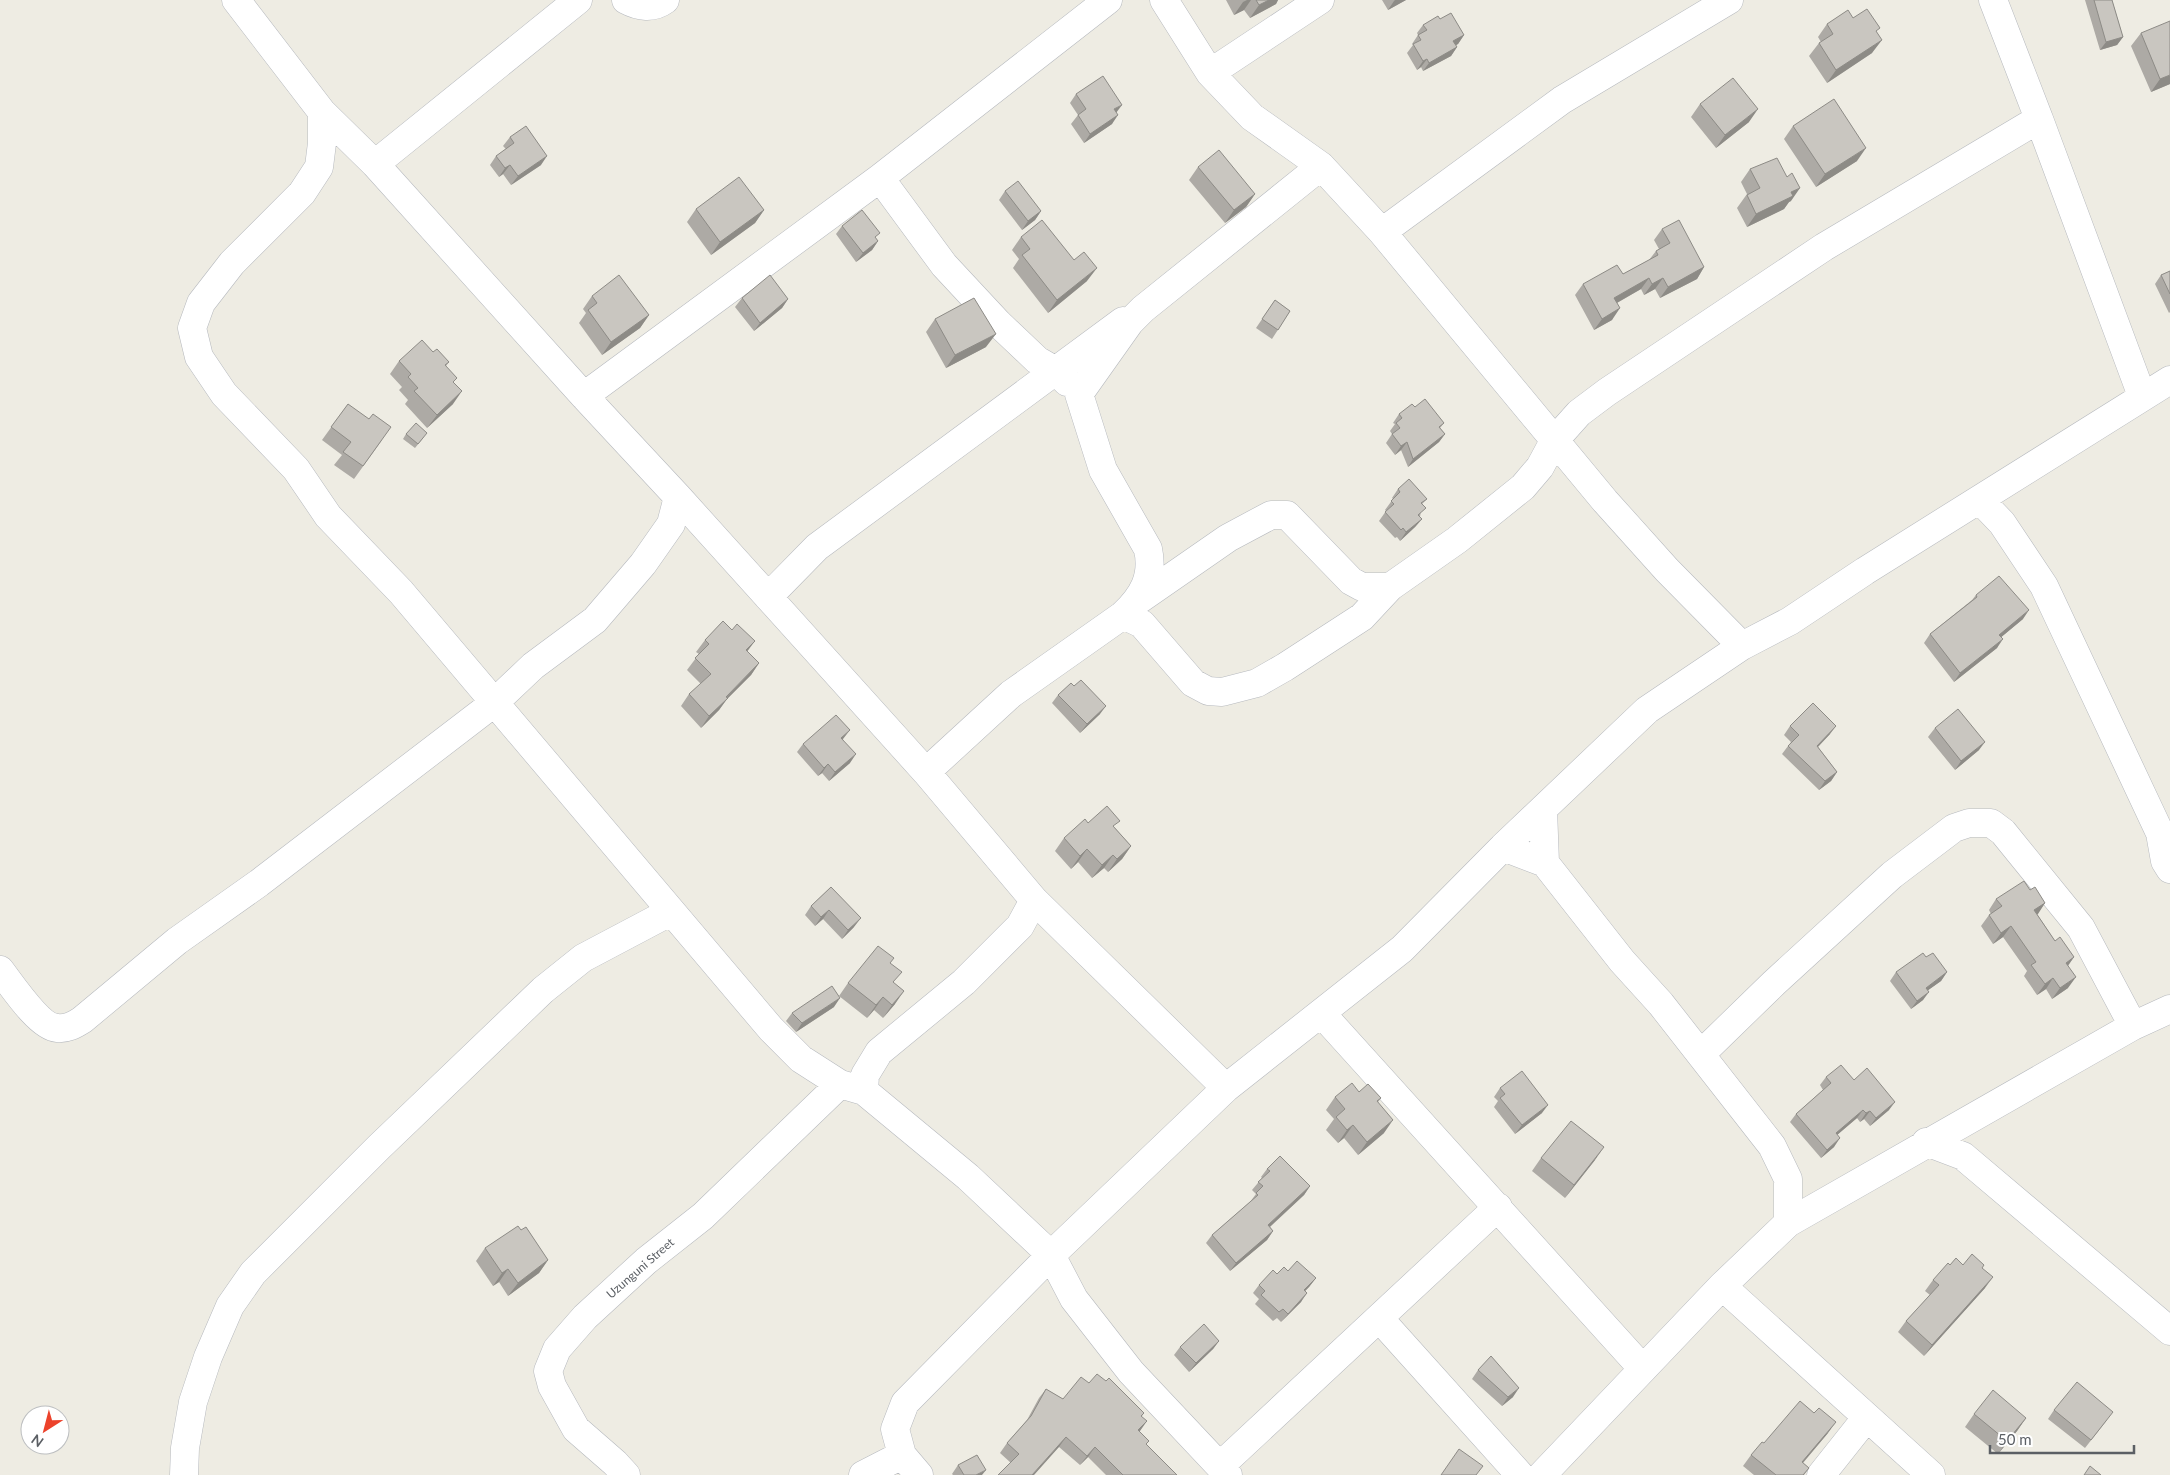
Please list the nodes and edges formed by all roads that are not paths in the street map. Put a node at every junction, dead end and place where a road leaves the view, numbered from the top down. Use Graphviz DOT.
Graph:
graph roads {
  1 [pos="237,0"];
  2 [pos="578,0"];
  3 [pos="626,0"];
  4 [pos="665,0"];
  5 [pos="1108,0"];
  6 [pos="1164,0"];
  7 [pos="1320,0"];
  8 [pos="1729,0"];
  9 [pos="1993,0"];
  10 [pos="1210,73"];
  11 [pos="322,112"];
  12 [pos="2039,119"];
  13 [pos="370,159"];
  14 [pos="1321,166"];
  15 [pos="319,167"];
  16 [pos="880,178"];
  17 [pos="1382,232"];
  18 [pos="1143,309"];
  19 [pos="1056,371"];
  20 [pos="2170,380"];
  21 [pos="1079,394"];
  22 [pos="584,396"];
  23 [pos="2142,396"];
  24 [pos="1554,441"];
  25 [pos="678,497"];
  26 [pos="1980,500"];
  27 [pos="1390,587"];
  28 [pos="768,597"];
  29 [pos="1132,607"];
  30 [pos="1742,646"];
  31 [pos="494,703"];
  32 [pos="926,772"];
  33 [pos="1543,809"];
  34 [pos="2165,830"];
  35 [pos="1503,846"];
  36 [pos="1545,863"];
  37 [pos="2170,869"];
  38 [pos="1034,900"];
  39 [pos="670,912"];
  40 [pos="0,970"];
  41 [pos="2170,1009"];
  42 [pos="1322,1014"];
  43 [pos="2133,1026"];
  44 [pos="1701,1054"];
  45 [pos="852,1088"];
  46 [pos="1226,1088"];
  47 [pos="1967,1119"];
  48 [pos="1926,1142"];
  49 [pos="1963,1156"];
  50 [pos="1498,1207"];
  51 [pos="1788,1223"];
  52 [pos="1051,1255"];
  53 [pos="1722,1286"];
  54 [pos="1379,1318"];
  55 [pos="2169,1329"];
  56 [pos="1643,1369"];
  57 [pos="1867,1417"];
  58 [pos="910,1465"];
  59 [pos="1224,1470"];
  60 [pos="1920,1471"];
  61 [pos="184,1475"];
  62 [pos="626,1475"];
  63 [pos="863,1475"];
  64 [pos="1520,1475"];
  65 [pos="1542,1475"];
  66 [pos="1821,1475"];
  1 -- 11 [label="street"];
  2 -- 13 [label="street"];
  3 -- 4 [label="street"];
  5 -- 16 [label="street"];
  6 -- 10 [label="street"];
  7 -- 10 [label="street"];
  8 -- 17 [label="street"];
  9 -- 12 [label="street"];
  10 -- 14 [label="street"];
  11 -- 13 [label="street"];
  11 -- 15 [label="street"];
  12 -- 23 [label="street"];
  12 -- 24 [label="street"];
  13 -- 15 [label="street"];
  13 -- 22 [label="street"];
  14 -- 17 [label="street"];
  14 -- 18 [label="street"];
  15 -- 31 [label="street"];
  16 -- 19 [label="street"];
  16 -- 22 [label="street"];
  17 -- 24 [label="street"];
  18 -- 19 [label="street"];
  18 -- 21 [label="street"];
  19 -- 21 [label="street"];
  19 -- 28 [label="street"];
  20 -- 23 [label="street"];
  21 -- 29 [label="street"];
  22 -- 25 [label="street"];
  23 -- 26 [label="street"];
  24 -- 27 [label="street"];
  24 -- 30 [label="street"];
  25 -- 28 [label="street"];
  25 -- 31 [label="street"];
  26 -- 30 [label="street"];
  26 -- 34 [label="street"];
  27 -- 29 [label="street"];
  27 -- 29 [label="street"];
  28 -- 32 [label="street"];
  29 -- 32 [label="street"];
  30 -- 33 [label="street"];
  31 -- 39 [label="street"];
  31 -- 40 [label="street"];
  32 -- 38 [label="street"];
  33 -- 35 [label="street"];
  33 -- 36 [label="street"];
  34 -- 37 [label="street"];
  35 -- 36 [label="street"];
  35 -- 42 [label="street"];
  36 -- 44 [label="street"];
  38 -- 45 [label="street"];
  38 -- 46 [label="street"];
  39 -- 45 [label="street"];
  39 -- 61 [label="street"];
  41 -- 43 [label="street"];
  42 -- 46 [label="street"];
  42 -- 50 [label="street"];
  43 -- 44 [label="street"];
  43 -- 47 [label="street"];
  44 -- 51 [label="street"];
  45 -- 52 [label="street"];
  45 -- 62 [label="street, Uzunguni Street"];
  46 -- 52 [label="street"];
  47 -- 48 [label="street"];
  47 -- 49 [label="street"];
  48 -- 49 [label="street"];
  48 -- 51 [label="street"];
  49 -- 55 [label="street"];
  50 -- 54 [label="street"];
  50 -- 56 [label="street"];
  51 -- 53 [label="street"];
  52 -- 58 [label="street"];
  52 -- 59 [label="street"];
  53 -- 56 [label="street"];
  53 -- 57 [label="street"];
  54 -- 59 [label="street"];
  54 -- 64 [label="street"];
  56 -- 65 [label="street"];
  57 -- 60 [label="street"];
  57 -- 66 [label="street"];
  58 -- 63 [label="street"];
}
